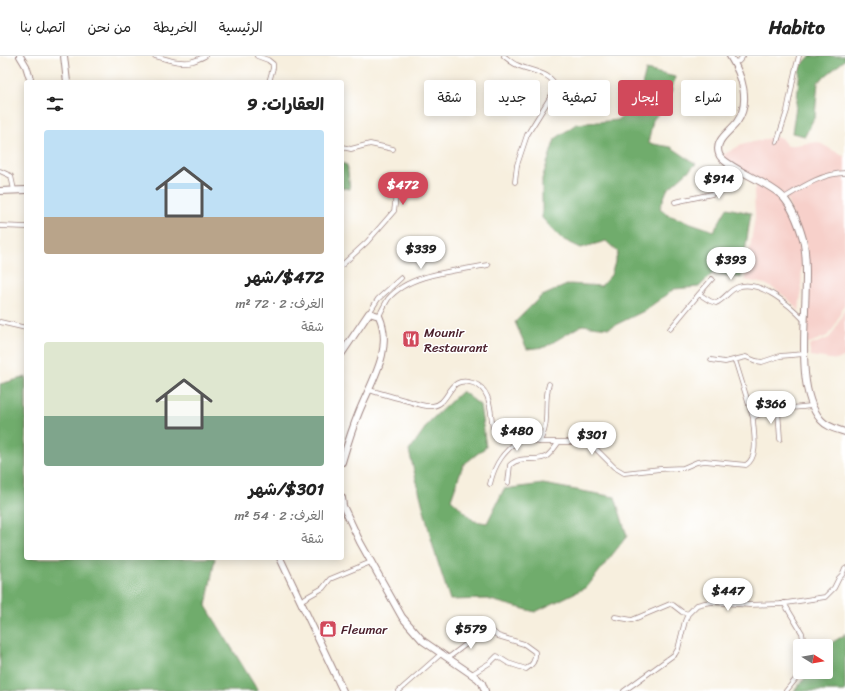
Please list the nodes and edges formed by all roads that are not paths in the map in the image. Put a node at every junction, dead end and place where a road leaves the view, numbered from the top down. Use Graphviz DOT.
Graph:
graph roads {
  1 [pos="20,56"];
  2 [pos="64,56"];
  3 [pos="155,56"];
  4 [pos="205,56"];
  5 [pos="257,56"];
  6 [pos="504,56"];
  7 [pos="730,56"];
  8 [pos="743,56"];
  9 [pos="799,56"];
  10 [pos="734,62"];
  11 [pos="30,80"];
  12 [pos="67,80"];
  13 [pos="270,80"];
  14 [pos="777,142"];
  15 [pos="344,147"];
  16 [pos="392,149"];
  17 [pos="728,164"];
  18 [pos="0,171"];
  19 [pos="845,172"];
  20 [pos="391,179"];
  21 [pos="515,182"];
  22 [pos="14,190"];
  23 [pos="24,190"];
  24 [pos="0,191"];
  25 [pos="784,198"];
  26 [pos="675,202"];
  27 [pos="0,226"];
  28 [pos="24,227"];
  29 [pos="344,263"];
  30 [pos="488,265"];
  31 [pos="401,278"];
  32 [pos="712,279"];
  33 [pos="699,294"];
  34 [pos="369,313"];
  35 [pos="380,316"];
  36 [pos="805,321"];
  37 [pos="0,322"];
  38 [pos="24,328"];
  39 [pos="670,329"];
  40 [pos="344,350"];
  41 [pos="804,354"];
  42 [pos="711,360"];
  43 [pos="735,360"];
  44 [pos="549,384"];
  45 [pos="369,390"];
  46 [pos="811,406"];
  47 [pos="778,410"];
  48 [pos="753,418"];
  49 [pos="845,432"];
  50 [pos="521,438"];
  51 [pos="780,439"];
  52 [pos="539,442"];
  53 [pos="558,443"];
  54 [pos="344,445"];
  55 [pos="508,483"];
  56 [pos="490,484"];
  57 [pos="344,508"];
  58 [pos="281,560"];
  59 [pos="371,562"];
  60 [pos="845,568"];
  61 [pos="300,600"];
  62 [pos="784,603"];
  63 [pos="688,614"];
  64 [pos="615,617"];
  65 [pos="803,639"];
  66 [pos="442,654"];
  67 [pos="448,658"];
  68 [pos="472,674"];
  69 [pos="796,679"];
  70 [pos="343,691"];
  71 [pos="399,691"];
  72 [pos="486,691"];
  73 [pos="624,691"];
  74 [pos="786,691"];
  1 -- 11 [label="street"];
  2 -- 12 [label="street"];
  3 -- 4 [label="street"];
  5 -- 13 [label="street"];
  6 -- 21 [label="street"];
  7 -- 10 [label="street"];
  8 -- 10 [label="street"];
  9 -- 14 [label="street"];
  10 -- 17 [label="street"];
  15 -- 16 [label="street"];
  17 -- 25 [label="street"];
  17 -- 26 [label="street"];
  18 -- 22 [label="street"];
  19 -- 25 [label="street"];
  20 -- 29 [label="street"];
  22 -- 23 [label="street"];
  22 -- 24 [label="street"];
  25 -- 36 [label="street"];
  27 -- 28 [label="street"];
  30 -- 35 [label="street"];
  31 -- 34 [label="street"];
  32 -- 33 [label="street"];
  33 -- 36 [label="street"];
  33 -- 39 [label="street"];
  34 -- 35 [label="street"];
  34 -- 40 [label="street"];
  35 -- 45 [label="street"];
  36 -- 41 [label="street"];
  37 -- 38 [label="street"];
  41 -- 43 [label="street"];
  41 -- 46 [label="street"];
  42 -- 43 [label="street"];
  43 -- 48 [label="street"];
  44 -- 52 [label="street"];
  45 -- 50 [label="street"];
  45 -- 54 [label="street"];
  46 -- 47 [label="street"];
  46 -- 49 [label="street"];
  47 -- 48 [label="street"];
  47 -- 51 [label="street"];
  48 -- 53 [label="street"];
  50 -- 52 [label="street"];
  50 -- 56 [label="street"];
  52 -- 53 [label="street"];
  53 -- 55 [label="street"];
  57 -- 59 [label="street"];
  58 -- 61 [label="street"];
  59 -- 61 [label="street"];
  59 -- 66 [label="street"];
  60 -- 62 [label="street"];
  61 -- 70 [label="street"];
  62 -- 63 [label="street"];
  62 -- 65 [label="street"];
  63 -- 64 [label="street"];
  63 -- 73 [label="street"];
  66 -- 67 [label="street"];
  66 -- 71 [label="street"];
  67 -- 68 [label="street"];
  67 -- 68 [label="street"];
  68 -- 72 [label="street"];
  69 -- 74 [label="street"];
}
